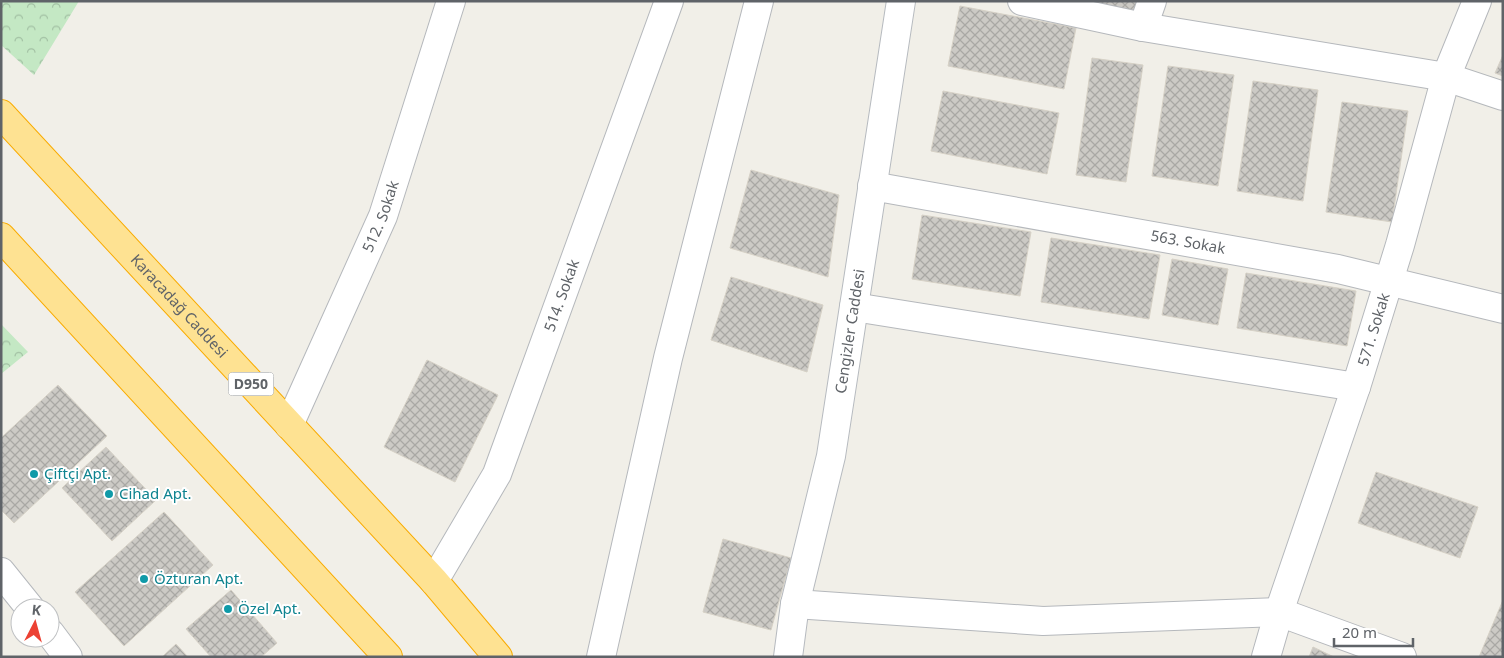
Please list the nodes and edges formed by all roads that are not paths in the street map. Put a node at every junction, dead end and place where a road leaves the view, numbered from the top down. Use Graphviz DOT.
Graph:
graph roads {
  1 [pos="451,1"];
  2 [pos="669,1"];
  3 [pos="759,1"];
  4 [pos="901,1"];
  5 [pos="1022,1"];
  6 [pos="1152,1"];
  7 [pos="1477,1"];
  8 [pos="1143,27"];
  9 [pos="1446,77"];
  10 [pos="1503,96"];
  11 [pos="1,114"];
  12 [pos="872,186"];
  13 [pos="1,237"];
  14 [pos="1389,281"];
  15 [pos="854,307"];
  16 [pos="1503,309"];
  17 [pos="1356,387"];
  18 [pos="289,425"];
  19 [pos="1,572"];
  20 [pos="434,581"];
  21 [pos="22,598"];
  22 [pos="795,604"];
  23 [pos="1279,612"];
  24 [pos="60,646"];
  25 [pos="68,657"];
  26 [pos="388,657"];
  27 [pos="498,657"];
  28 [pos="601,657"];
  29 [pos="788,657"];
  30 [pos="1266,657"];
  31 [pos="1402,657"];
  1 -- 18 [label="street, 512. Sokak"];
  2 -- 20 [label="street, 514. Sokak"];
  3 -- 28 [label="street"];
  4 -- 12 [label="street, Cengizler Caddesi"];
  5 -- 8 [label="street"];
  6 -- 8 [label="street"];
  7 -- 9 [label="street, 571. Sokak"];
  8 -- 9 [label="street"];
  9 -- 10 [label="street"];
  9 -- 14 [label="street, 571. Sokak"];
  11 -- 18 [label="highway, Karacadağ Caddesi / D950"];
  12 -- 14 [label="street, 563. Sokak"];
  12 -- 15 [label="street, Cengizler Caddesi"];
  13 -- 26 [label="highway"];
  14 -- 16 [label="street, 563. Sokak"];
  14 -- 17 [label="street, 571. Sokak"];
  15 -- 17 [label="street"];
  15 -- 22 [label="street, Cengizler Caddesi"];
  17 -- 23 [label="street, 571. Sokak"];
  18 -- 20 [label="highway, Karacadağ Caddesi / D950"];
  19 -- 21 [label="street"];
  20 -- 27 [label="highway, Karacadağ Caddesi / D950"];
  22 -- 23 [label="street"];
  22 -- 29 [label="street, Cengizler Caddesi"];
  23 -- 30 [label="street, 571. Sokak"];
  23 -- 31 [label="street"];
  24 -- 25 [label="street"];
}
